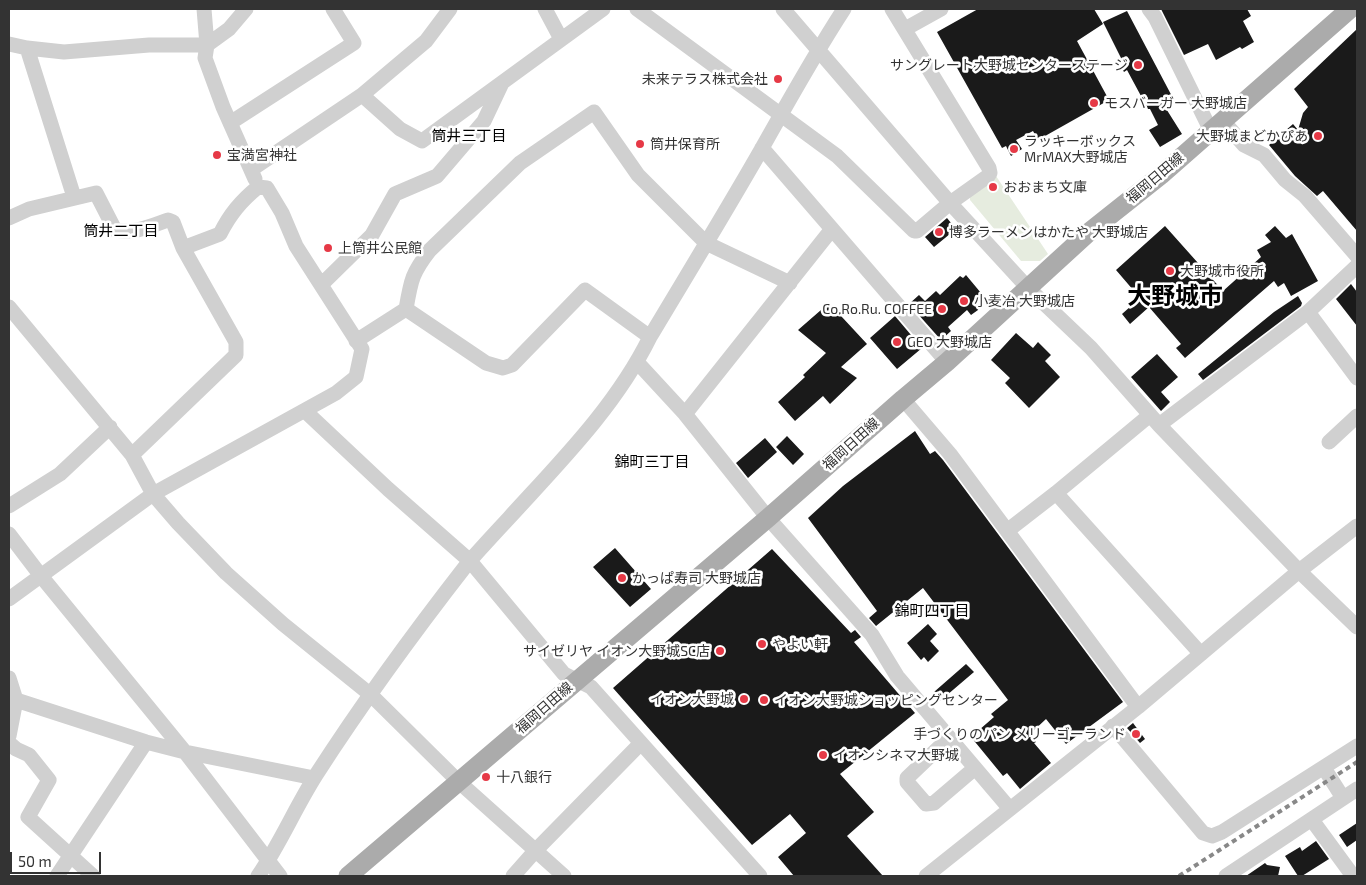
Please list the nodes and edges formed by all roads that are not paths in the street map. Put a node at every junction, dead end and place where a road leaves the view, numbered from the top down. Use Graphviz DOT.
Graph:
graph roads {
  1 [pos="204,9"];
  2 [pos="246,9"];
  3 [pos="333,9"];
  4 [pos="450,9"];
  5 [pos="545,9"];
  6 [pos="603,9"];
  7 [pos="637,9"];
  8 [pos="783,9"];
  9 [pos="844,9"];
  10 [pos="892,9"];
  11 [pos="941,9"];
  12 [pos="1149,9"];
  13 [pos="1350,9"];
  14 [pos="905,29"];
  15 [pos="560,39"];
  16 [pos="9,44"];
  17 [pos="207,45"];
  18 [pos="27,48"];
  19 [pos="818,50"];
  20 [pos="503,82"];
  21 [pos="362,95"];
  22 [pos="779,115"];
  23 [pos="230,123"];
  24 [pos="1217,126"];
  25 [pos="762,148"];
  26 [pos="252,169"];
  27 [pos="258,187"];
  28 [pos="74,198"];
  29 [pos="950,203"];
  30 [pos="9,218"];
  31 [pos="832,229"];
  32 [pos="706,243"];
  33 [pos="183,248"];
  34 [pos="1357,256"];
  35 [pos="1357,266"];
  36 [pos="790,283"];
  37 [pos="321,285"];
  38 [pos="1028,288"];
  39 [pos="9,307"];
  40 [pos="406,309"];
  41 [pos="1308,312"];
  42 [pos="650,337"];
  43 [pos="356,341"];
  44 [pos="637,362"];
  45 [pos="947,362"];
  46 [pos="1357,378"];
  47 [pos="902,398"];
  48 [pos="306,410"];
  49 [pos="685,414"];
  50 [pos="1357,416"];
  51 [pos="1155,420"];
  52 [pos="110,427"];
  53 [pos="1329,442"];
  54 [pos="132,454"];
  55 [pos="1056,493"];
  56 [pos="153,494"];
  57 [pos="9,506"];
  58 [pos="768,518"];
  59 [pos="1357,526"];
  60 [pos="1007,531"];
  61 [pos="9,534"];
  62 [pos="470,562"];
  63 [pos="1299,571"];
  64 [pos="41,576"];
  65 [pos="9,599"];
  66 [pos="1357,627"];
  67 [pos="1201,654"];
  68 [pos="9,678"];
  69 [pos="575,681"];
  70 [pos="370,695"];
  71 [pos="16,700"];
  72 [pos="1138,706"];
  73 [pos="1113,726"];
  74 [pos="9,736"];
  75 [pos="949,738"];
  76 [pos="146,742"];
  77 [pos="9,743"];
  78 [pos="641,744"];
  79 [pos="1357,746"];
  80 [pos="185,752"];
  81 [pos="975,768"];
  82 [pos="1324,768"];
  83 [pos="314,778"];
  84 [pos="459,782"];
  85 [pos="1357,789"];
  86 [pos="1344,798"];
  87 [pos="1010,809"];
  88 [pos="1312,820"];
  89 [pos="536,850"];
  90 [pos="70,857"];
  91 [pos="268,861"];
  92 [pos="57,876"];
  93 [pos="93,876"];
  94 [pos="258,876"];
  95 [pos="280,876"];
  96 [pos="348,876"];
  97 [pos="512,876"];
  98 [pos="564,876"];
  99 [pos="760,876"];
  100 [pos="926,876"];
  101 [pos="1226,876"];
  102 [pos="1353,876"];
  1 -- 17 [label="street"];
  2 -- 17 [label="street"];
  3 -- 23 [label="street"];
  4 -- 21 [label="street"];
  5 -- 15 [label="street"];
  6 -- 15 [label="street"];
  7 -- 22 [label="street"];
  8 -- 19 [label="street"];
  9 -- 19 [label="street"];
  10 -- 14 [label="street"];
  11 -- 14 [label="street"];
  12 -- 24 [label="street"];
  13 -- 24 [label="main road, 福岡日田線"];
  14 -- 29 [label="street"];
  15 -- 20 [label="street"];
  16 -- 18 [label="street"];
  17 -- 18 [label="street"];
  17 -- 23 [label="street"];
  18 -- 28 [label="street"];
  19 -- 22 [label="street"];
  19 -- 29 [label="street"];
  20 -- 21 [label="street"];
  20 -- 37 [label="street"];
  21 -- 26 [label="street"];
  22 -- 25 [label="street"];
  22 -- 29 [label="street"];
  23 -- 26 [label="street"];
  24 -- 34 [label="street"];
  24 -- 38 [label="main road, 福岡日田線"];
  25 -- 31 [label="street"];
  25 -- 32 [label="street"];
  26 -- 27 [label="street"];
  27 -- 33 [label="street"];
  27 -- 37 [label="street"];
  28 -- 30 [label="street"];
  28 -- 33 [label="street"];
  29 -- 38 [label="street"];
  31 -- 36 [label="street"];
  31 -- 45 [label="street"];
  32 -- 36 [label="street"];
  32 -- 40 [label="street"];
  32 -- 42 [label="street"];
  33 -- 54 [label="street"];
  35 -- 41 [label="street"];
  36 -- 49 [label="street"];
  37 -- 43 [label="street"];
  38 -- 45 [label="main road, 福岡日田線"];
  38 -- 51 [label="street"];
  39 -- 52 [label="street"];
  40 -- 42 [label="street"];
  40 -- 43 [label="street"];
  41 -- 46 [label="street"];
  41 -- 51 [label="street"];
  42 -- 44 [label="street"];
  43 -- 48 [label="street"];
  44 -- 49 [label="street"];
  44 -- 62 [label="street"];
  45 -- 47 [label="main road, 福岡日田線"];
  47 -- 58 [label="main road, 福岡日田線"];
  47 -- 60 [label="street"];
  48 -- 56 [label="street"];
  48 -- 62 [label="street"];
  49 -- 58 [label="street"];
  50 -- 53 [label="street"];
  51 -- 55 [label="street"];
  51 -- 63 [label="street"];
  52 -- 54 [label="street"];
  52 -- 57 [label="street"];
  54 -- 56 [label="street"];
  55 -- 60 [label="street"];
  55 -- 67 [label="street"];
  56 -- 64 [label="street"];
  56 -- 70 [label="street"];
  58 -- 69 [label="main road, 福岡日田線"];
  58 -- 75 [label="street"];
  59 -- 63 [label="street"];
  60 -- 72 [label="street"];
  61 -- 64 [label="street"];
  62 -- 69 [label="street"];
  62 -- 70 [label="street"];
  63 -- 66 [label="street"];
  63 -- 67 [label="street"];
  64 -- 65 [label="street"];
  64 -- 80 [label="street"];
  67 -- 72 [label="street"];
  68 -- 71 [label="street"];
  69 -- 78 [label="street"];
  69 -- 84 [label="main road, 福岡日田線"];
  70 -- 83 [label="street"];
  70 -- 84 [label="street"];
  71 -- 74 [label="street"];
  71 -- 76 [label="street"];
  72 -- 73 [label="street"];
  73 -- 82 [label="street"];
  73 -- 87 [label="street"];
  75 -- 81 [label="street"];
  75 -- 81 [label="street"];
  76 -- 80 [label="street"];
  76 -- 90 [label="street"];
  77 -- 90 [label="street"];
  78 -- 89 [label="street"];
  78 -- 99 [label="street"];
  79 -- 82 [label="street"];
  80 -- 83 [label="street"];
  80 -- 91 [label="street"];
  81 -- 87 [label="street"];
  82 -- 86 [label="street"];
  83 -- 91 [label="street"];
  84 -- 89 [label="street"];
  84 -- 96 [label="main road, 福岡日田線"];
  85 -- 86 [label="street"];
  86 -- 88 [label="street"];
  87 -- 100 [label="street"];
  88 -- 101 [label="street"];
  88 -- 102 [label="street"];
  89 -- 97 [label="street"];
  89 -- 98 [label="street"];
  90 -- 92 [label="street"];
  90 -- 93 [label="street"];
  91 -- 94 [label="street"];
  91 -- 95 [label="street"];
}
